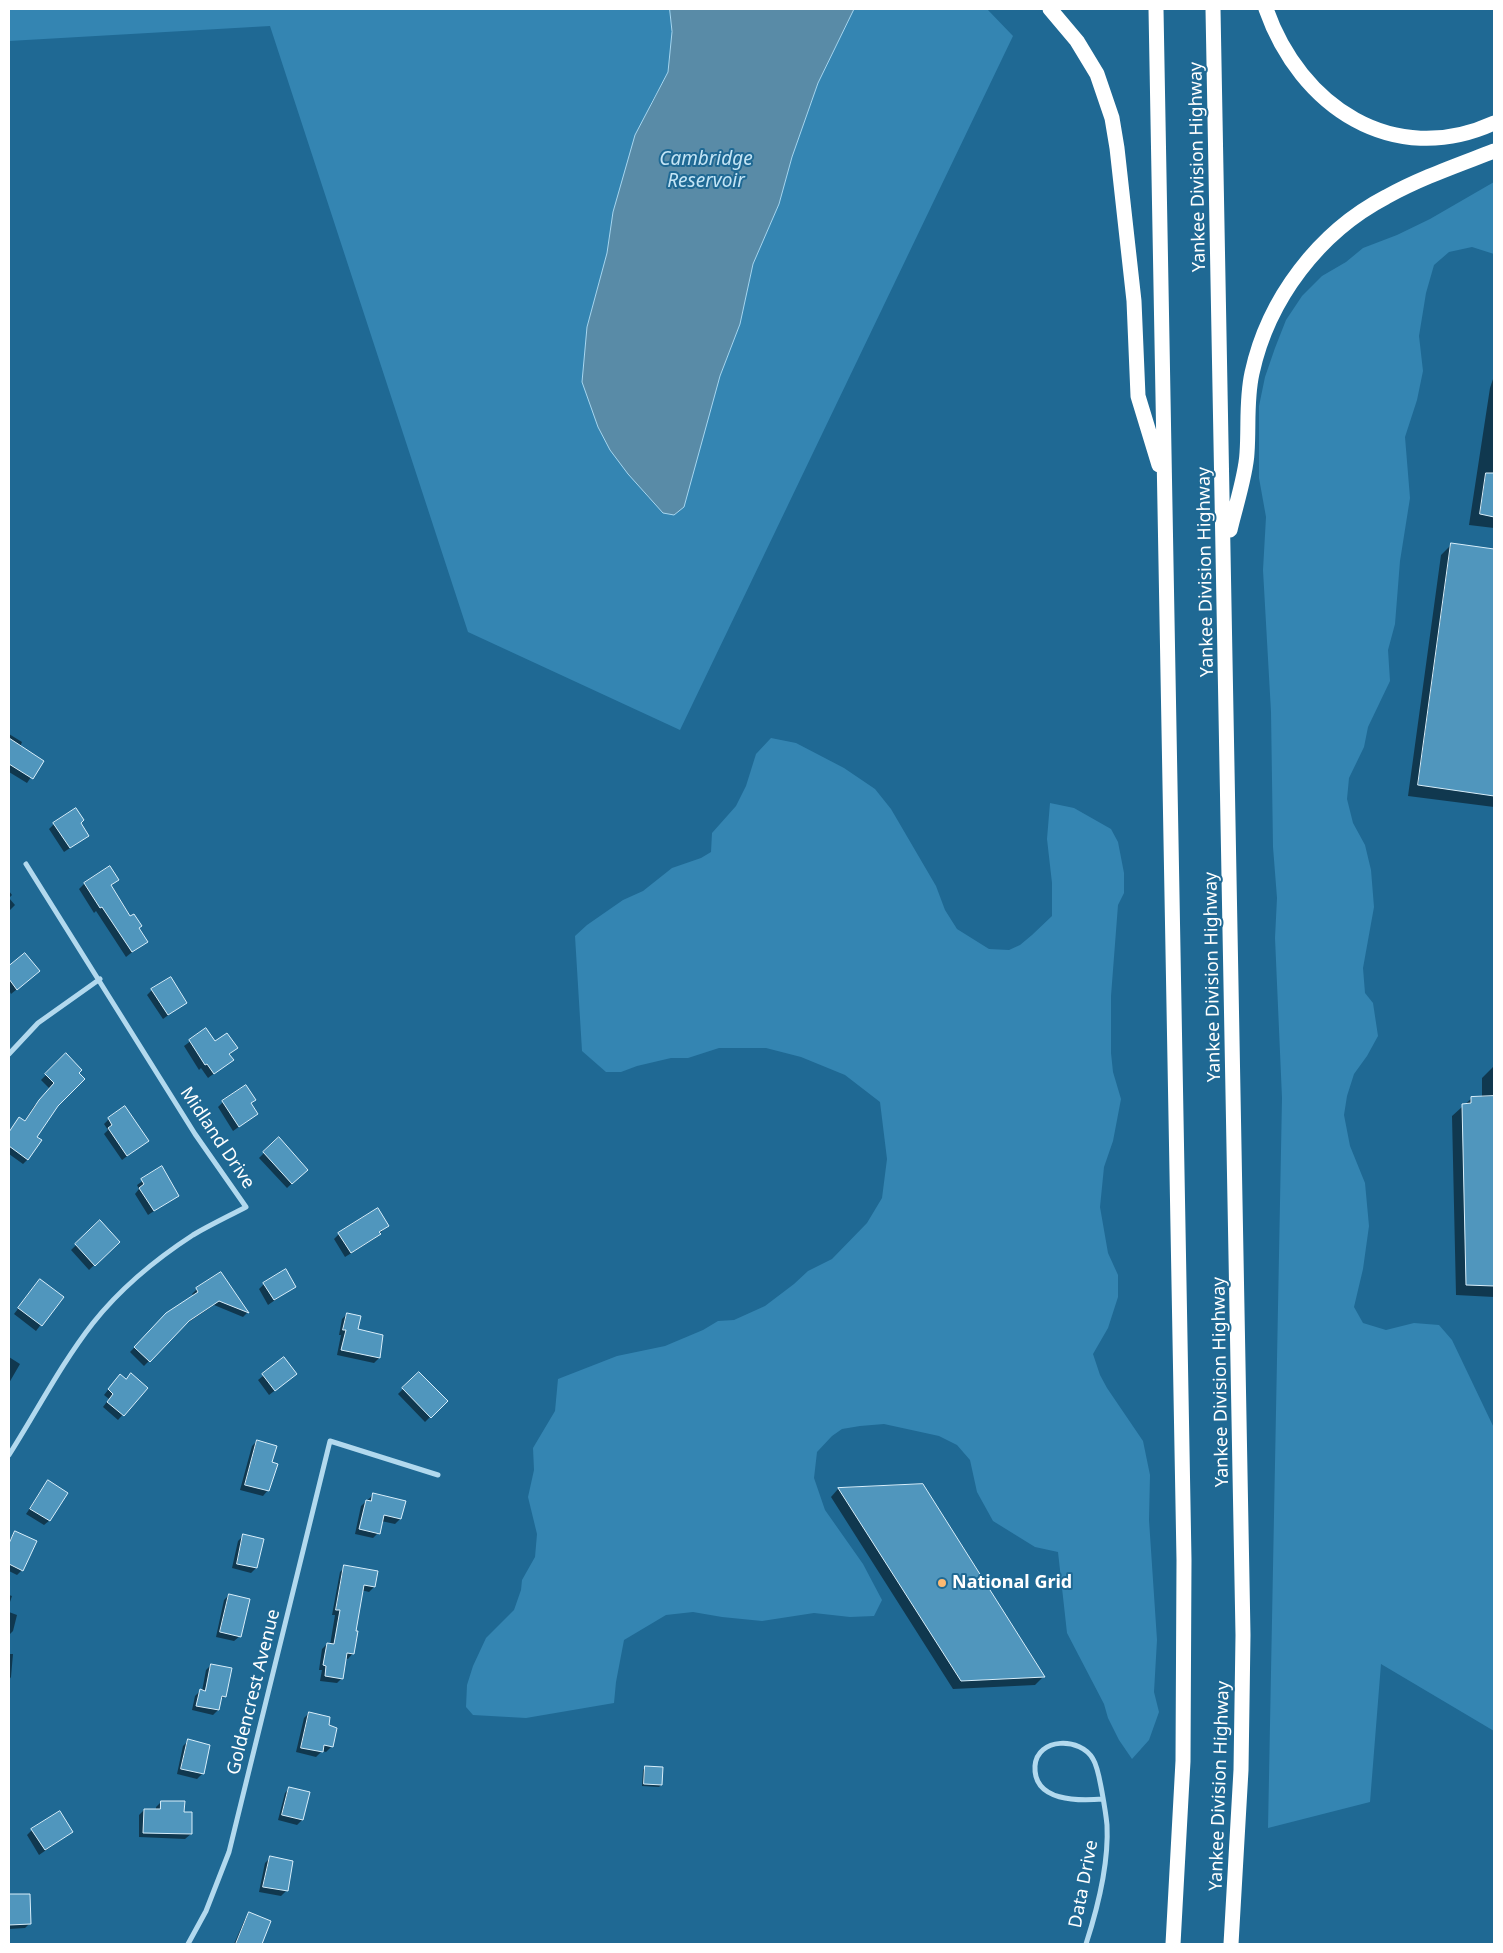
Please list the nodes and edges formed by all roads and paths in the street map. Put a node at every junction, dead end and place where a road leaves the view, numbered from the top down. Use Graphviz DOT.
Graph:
graph roads {
  1 [pos="1050,9"];
  2 [pos="1156,9"];
  3 [pos="1213,9"];
  4 [pos="1266,9"];
  5 [pos="1494,123"];
  6 [pos="1494,151"];
  7 [pos="1164,484"];
  8 [pos="1224,554"];
  9 [pos="26,864"];
  10 [pos="100,980"];
  11 [pos="9,1054"];
  12 [pos="9,1455"];
  13 [pos="438,1475"];
  14 [pos="1103,1799"];
  15 [pos="188,1944"];
  16 [pos="1086,1944"];
  17 [pos="1173,1944"];
  18 [pos="1231,1944"];
  1 -- 7 [label="highway"];
  2 -- 7 [label="highway"];
  3 -- 8 [label="highway, Yankee Division Highway"];
  4 -- 5 [label="highway"];
  6 -- 8 [label="highway"];
  7 -- 17 [label="highway"];
  8 -- 18 [label="highway, Yankee Division Highway"];
  9 -- 10 [label="street, Midland Drive"];
  10 -- 11 [label="street"];
  10 -- 12 [label="street, Midland Drive"];
  13 -- 15 [label="street, Goldencrest Avenue"];
  14 -- 14 [label="street, Data Drive"];
  14 -- 16 [label="street, Data Drive"];
}
